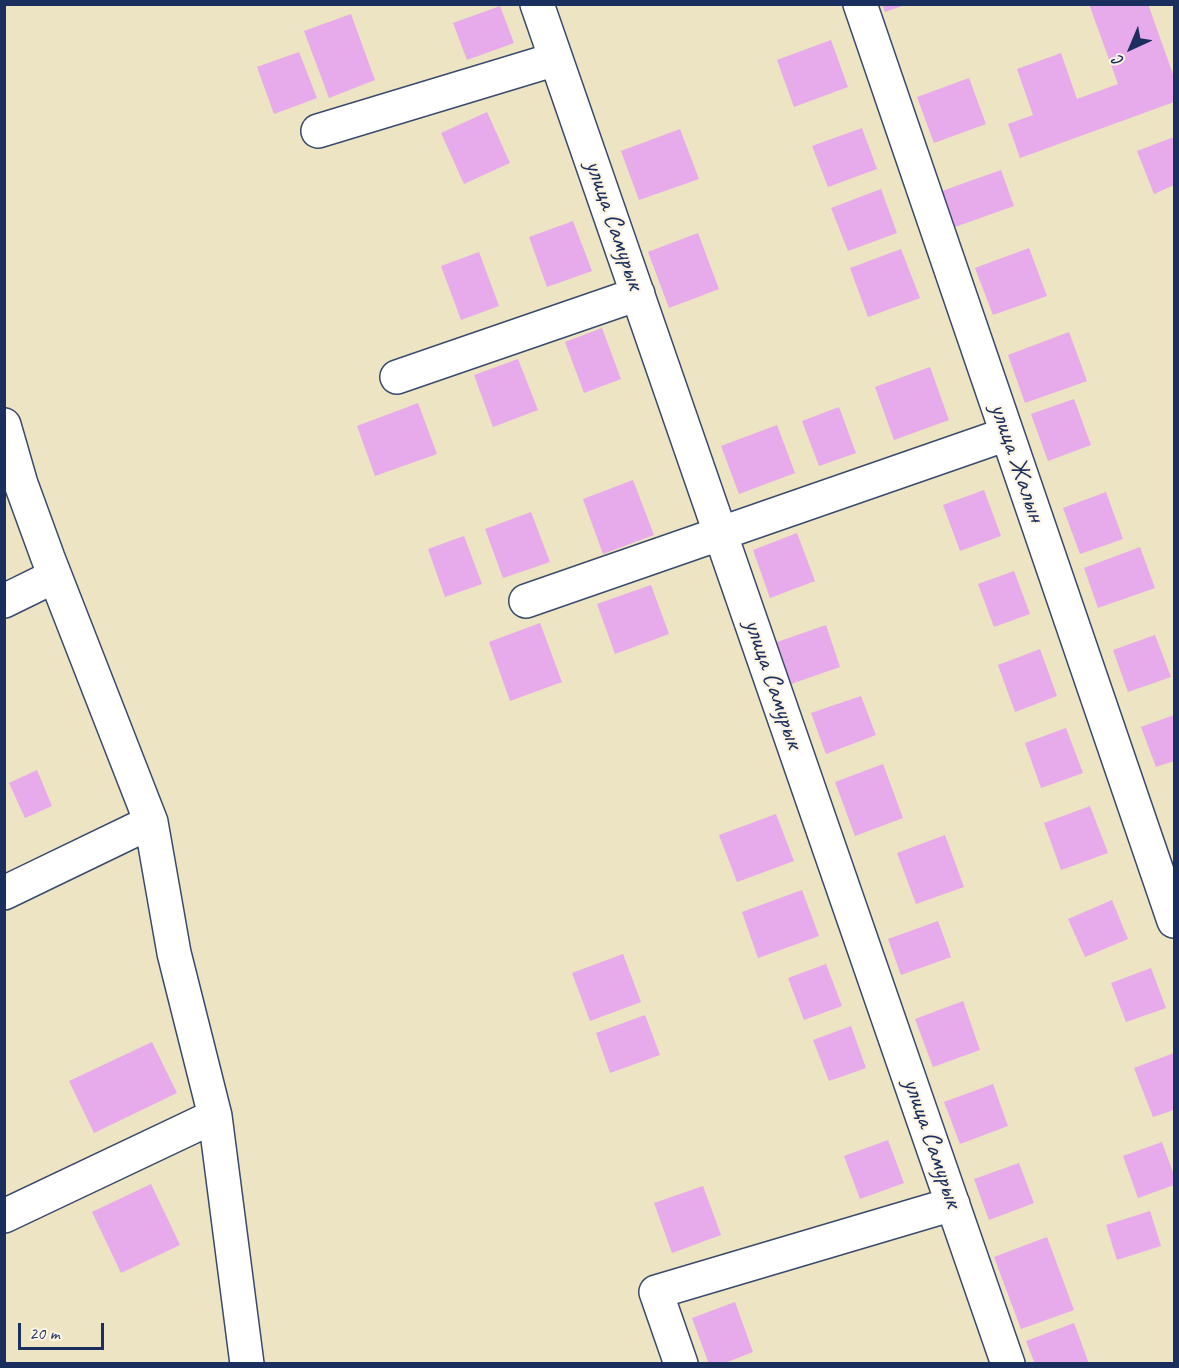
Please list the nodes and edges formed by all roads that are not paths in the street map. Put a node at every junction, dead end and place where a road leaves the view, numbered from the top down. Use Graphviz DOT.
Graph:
graph roads {
  1 [pos="537,4"];
  2 [pos="860,4"];
  3 [pos="556,59"];
  4 [pos="318,131"];
  5 [pos="638,294"];
  6 [pos="397,377"];
  7 [pos="4,425"];
  8 [pos="1007,434"];
  9 [pos="720,533"];
  10 [pos="55,576"];
  11 [pos="4,601"];
  12 [pos="526,601"];
  13 [pos="151,822"];
  14 [pos="4,893"];
  15 [pos="1174,921"];
  16 [pos="215,1116"];
  17 [pos="953,1204"];
  18 [pos="4,1216"];
  19 [pos="247,1364"];
  20 [pos="681,1364"];
  21 [pos="1008,1364"];
  1 -- 3 [label="street, улица Самурык"];
  2 -- 8 [label="street, улица Жалын"];
  3 -- 4 [label="street"];
  3 -- 5 [label="street, улица Самурык"];
  5 -- 6 [label="street"];
  5 -- 9 [label="street, улица Самурык"];
  7 -- 10 [label="street"];
  8 -- 9 [label="street"];
  8 -- 15 [label="street, улица Жалын"];
  9 -- 12 [label="street"];
  9 -- 17 [label="street, улица Самурык"];
  10 -- 11 [label="street"];
  10 -- 13 [label="street"];
  13 -- 14 [label="street"];
  13 -- 16 [label="street"];
  16 -- 18 [label="street"];
  16 -- 19 [label="street"];
  17 -- 20 [label="street"];
  17 -- 21 [label="street, улица Самурык"];
}
